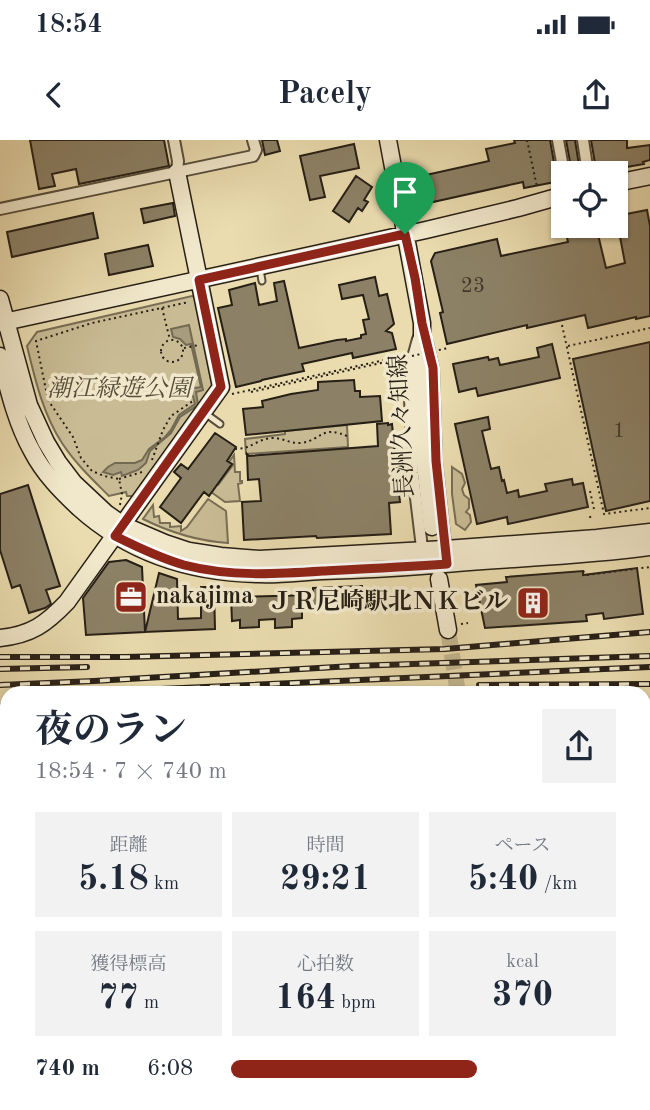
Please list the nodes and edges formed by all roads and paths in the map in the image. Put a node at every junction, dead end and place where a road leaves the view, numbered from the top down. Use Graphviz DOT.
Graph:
graph roads {
  1 [pos="174,140"];
  2 [pos="253,140"];
  3 [pos="388,140"];
  4 [pos="527,140"];
  5 [pos="558,140"];
  6 [pos="583,140"];
  7 [pos="562,161"];
  8 [pos="586,161"];
  9 [pos="177,172"];
  10 [pos="650,176"];
  11 [pos="628,181"];
  12 [pos="538,191"];
  13 [pos="551,199"];
  14 [pos="0,209"];
  15 [pos="405,234"];
  16 [pos="199,280"];
  17 [pos="0,299"];
  18 [pos="189,302"];
  19 [pos="162,308"];
  20 [pos="3,322"];
  21 [pos="422,323"];
  22 [pos="562,325"];
  23 [pos="650,328"];
  24 [pos="170,341"];
  25 [pos="199,345"];
  26 [pos="567,346"];
  27 [pos="448,348"];
  28 [pos="183,349"];
  29 [pos="398,357"];
  30 [pos="1,361"];
  31 [pos="389,361"];
  32 [pos="232,394"];
  33 [pos="192,402"];
  34 [pos="209,416"];
  35 [pos="220,424"];
  36 [pos="349,437"];
  37 [pos="235,449"];
  38 [pos="150,464"];
  39 [pos="141,474"];
  40 [pos="119,479"];
  41 [pos="590,491"];
  42 [pos="120,506"];
  43 [pos="650,508"];
  44 [pos="594,509"];
  45 [pos="590,516"];
  46 [pos="591,521"];
  47 [pos="432,527"];
  48 [pos="119,530"];
  49 [pos="650,532"];
  50 [pos="650,547"];
  51 [pos="446,556"];
  52 [pos="423,558"];
  53 [pos="650,567"];
  54 [pos="583,571"];
  55 [pos="439,579"];
  56 [pos="468,623"];
  57 [pos="452,627"];
  58 [pos="0,638"];
  1 -- 9 [label="street"];
  2 -- 9 [label="street"];
  3 -- 15 [label="street, 長洲久々知線"];
  4 -- 12 [label="path"];
  5 -- 7 [label="street"];
  6 -- 8 [label="street"];
  9 -- 14 [label="street"];
  9 -- 16 [label="street"];
  10 -- 11 [label="street"];
  13 -- 15 [label="street"];
  15 -- 16 [label="street"];
  15 -- 21 [label="street, 長洲久々知線"];
  16 -- 20 [label="street"];
  16 -- 48 [label="street"];
  17 -- 20 [label="street"];
  18 -- 19 [label="path"];
  19 -- 24 [label="path"];
  19 -- 40 [label="path"];
  20 -- 48 [label="street"];
  21 -- 47 [label="street, 長洲久々知線"];
  21 -- 51 [label="street"];
  21 -- 52 [label="street"];
  22 -- 26 [label="path"];
  23 -- 26 [label="path"];
  24 -- 28 [label="path"];
  24 -- 28 [label="path"];
  25 -- 28 [label="path"];
  26 -- 43 [label="path"];
  27 -- 31 [label="path, bridge"];
  29 -- 31 [label="path"];
  30 -- 48 [label="street"];
  31 -- 32 [label="path, bridge"];
  33 -- 38 [label="path"];
  34 -- 35 [label="lane"];
  36 -- 37 [label="path"];
  39 -- 40 [label="path"];
  40 -- 42 [label="path"];
  41 -- 44 [label="path"];
  45 -- 46 [label="path"];
  48 -- 52 [label="street"];
  48 -- 58 [label="street"];
  49 -- 51 [label="street"];
  50 -- 51 [label="street"];
  51 -- 52 [label="street"];
  53 -- 54 [label="path"];
  55 -- 57 [label="street"];
  56 -- 57 [label="path"];
}
